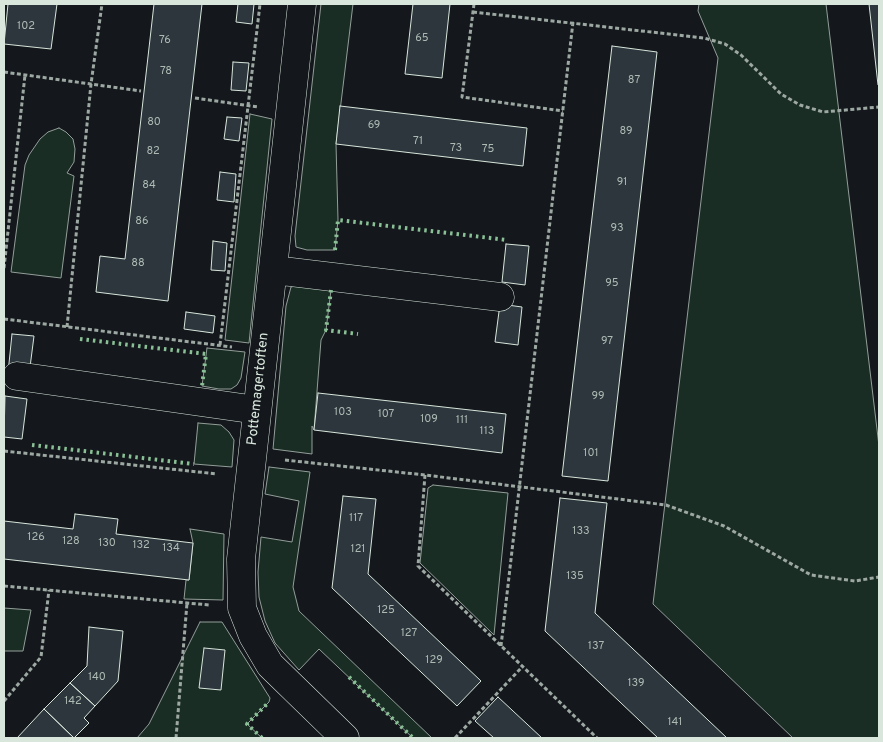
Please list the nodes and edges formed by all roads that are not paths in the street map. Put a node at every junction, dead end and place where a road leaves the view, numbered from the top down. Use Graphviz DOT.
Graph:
graph roads {
  1 [pos="302,4"];
  2 [pos="274,270"];
  3 [pos="500,297"];
  4 [pos="17,376"];
  5 [pos="257,410"];
  6 [pos="345,738"];
  1 -- 2 [label="street, Pottemagertoften"];
  2 -- 3 [label="street"];
  2 -- 5 [label="street, Pottemagertoften"];
  4 -- 5 [label="street"];
  5 -- 6 [label="street, Pottemagertoften"];
}
